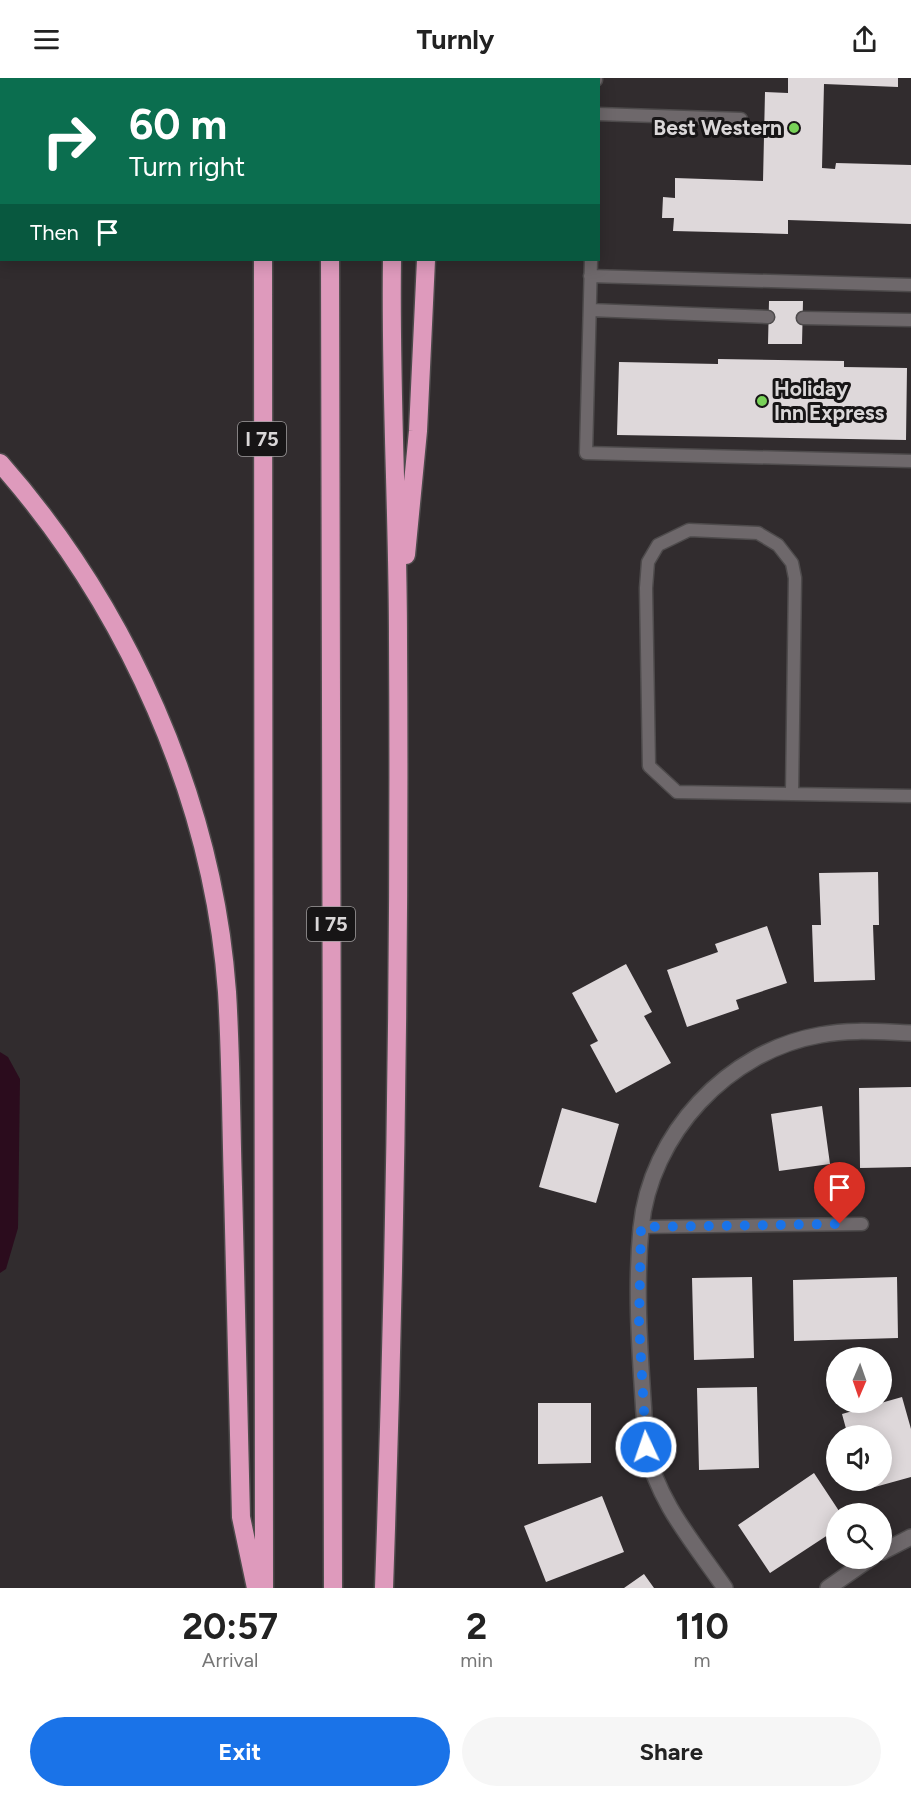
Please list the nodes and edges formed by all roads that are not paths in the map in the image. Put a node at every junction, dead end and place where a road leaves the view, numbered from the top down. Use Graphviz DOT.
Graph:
graph roads {
  1 [pos="600,114"];
  2 [pos="741,119"];
  3 [pos="263,261"];
  4 [pos="330,261"];
  5 [pos="392,261"];
  6 [pos="426,261"];
  7 [pos="591,261"];
  8 [pos="591,276"];
  9 [pos="911,285"];
  10 [pos="590,310"];
  11 [pos="768,317"];
  12 [pos="803,318"];
  13 [pos="911,320"];
  14 [pos="911,461"];
  15 [pos="0,462"];
  16 [pos="398,638"];
  17 [pos="792,794"];
  18 [pos="911,796"];
  19 [pos="911,1034"];
  20 [pos="862,1224"];
  21 [pos="641,1227"];
  22 [pos="910,1542"];
  23 [pos="892,1548"];
  24 [pos="856,1569"];
  25 [pos="256,1588"];
  26 [pos="264,1588"];
  27 [pos="333,1588"];
  28 [pos="384,1588"];
  29 [pos="725,1588"];
  30 [pos="828,1588"];
  1 -- 2 [label="lane"];
  3 -- 26 [label="highway, I 75"];
  4 -- 27 [label="highway, I 75"];
  5 -- 16 [label="highway"];
  6 -- 16 [label="highway"];
  7 -- 8 [label="lane"];
  8 -- 9 [label="lane"];
  8 -- 10 [label="lane"];
  10 -- 11 [label="lane"];
  10 -- 14 [label="lane"];
  12 -- 13 [label="lane"];
  15 -- 25 [label="highway"];
  16 -- 28 [label="highway"];
  17 -- 17 [label="lane"];
  17 -- 18 [label="lane"];
  19 -- 21 [label="street"];
  20 -- 21 [label="lane"];
  21 -- 29 [label="street"];
  22 -- 23 [label="street"];
  24 -- 30 [label="street"];
}
